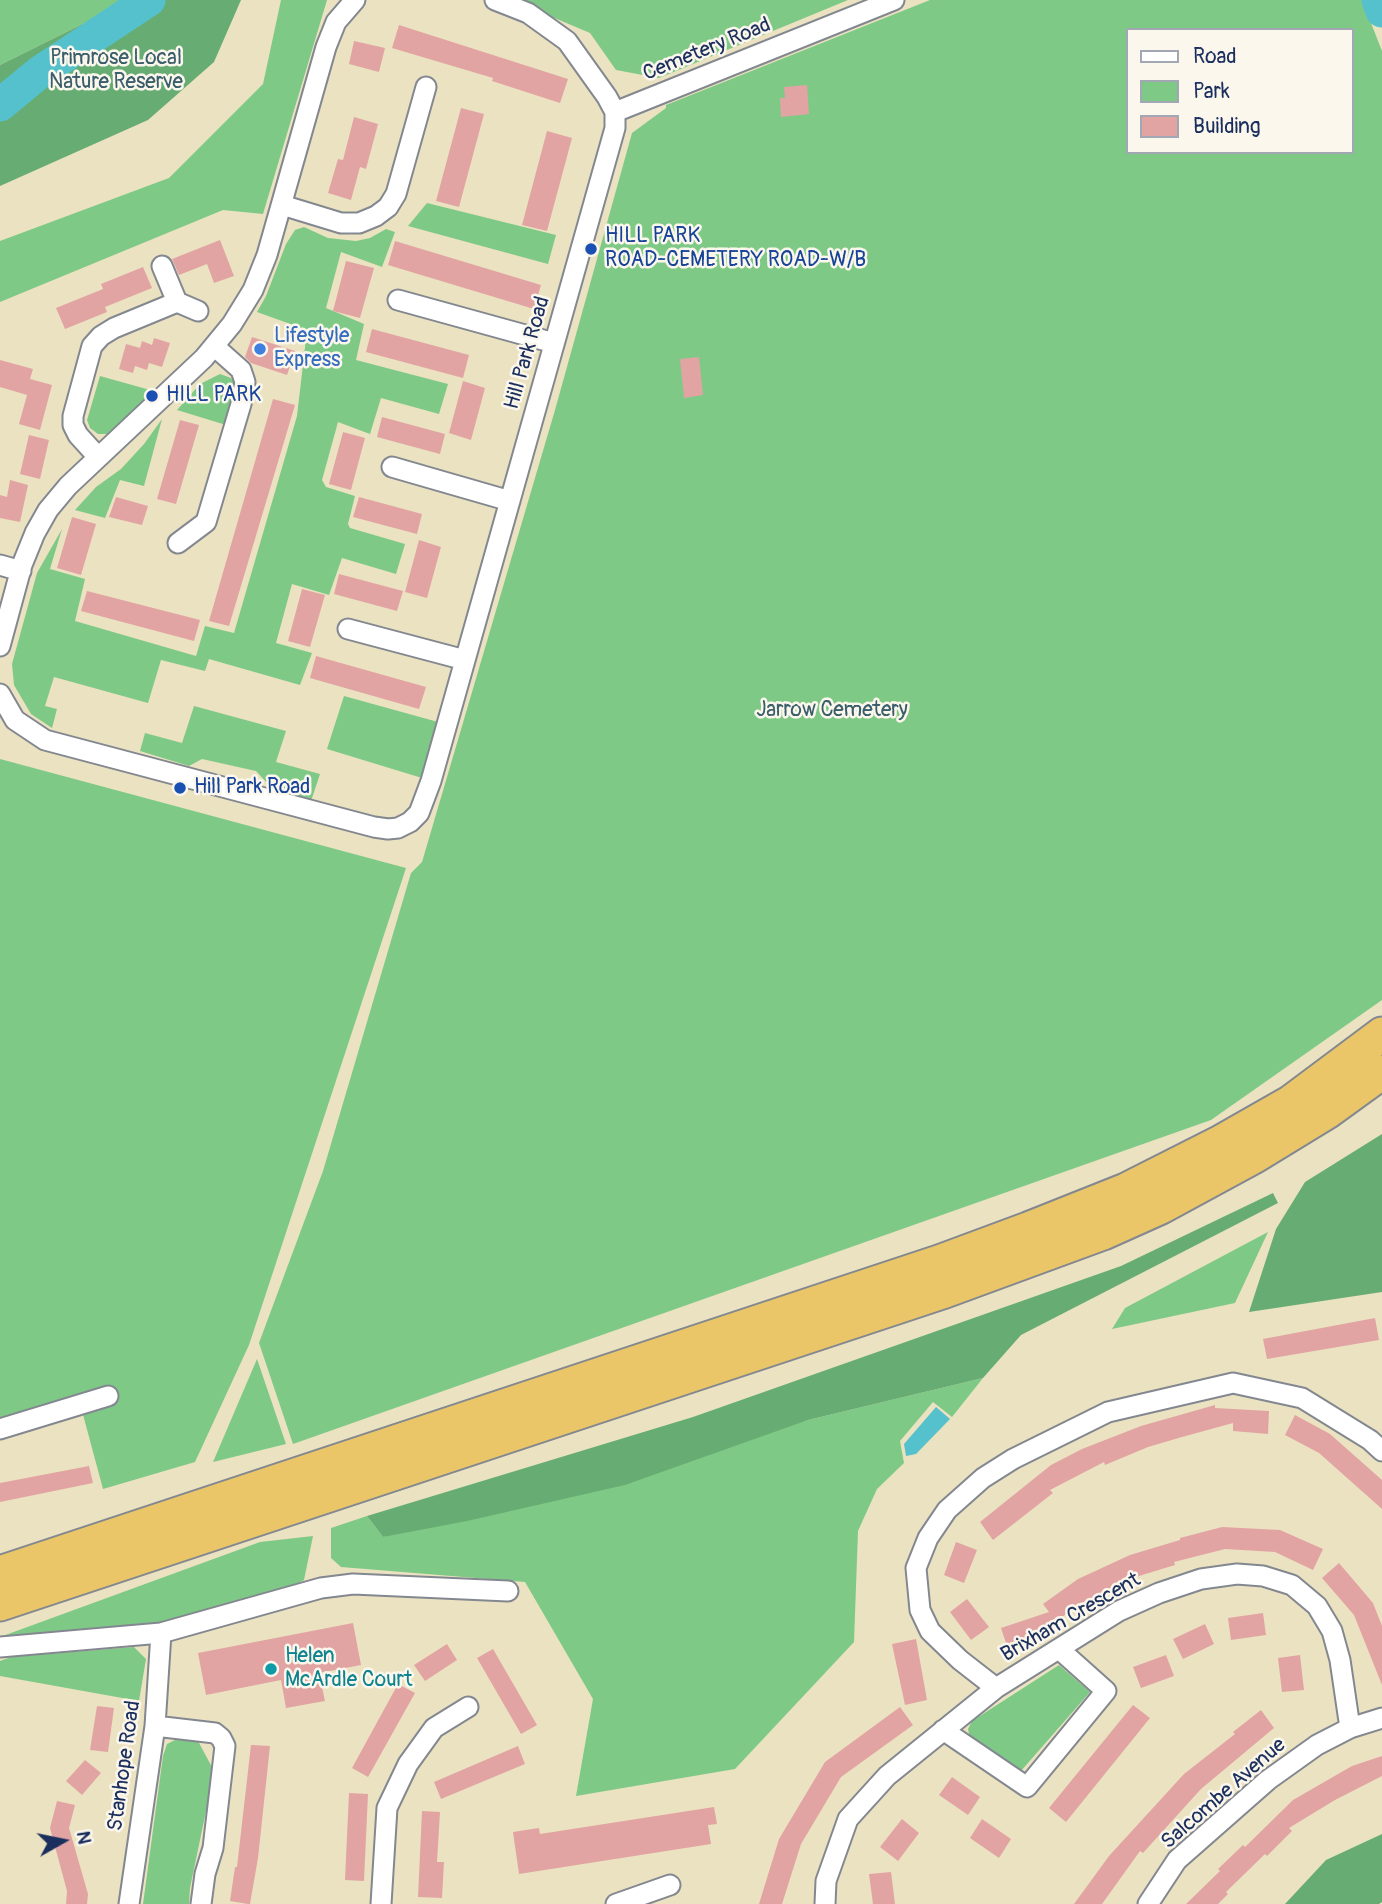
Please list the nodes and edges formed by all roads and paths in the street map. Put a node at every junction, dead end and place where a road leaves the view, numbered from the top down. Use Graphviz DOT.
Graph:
graph roads {
  1 [pos="355,0"];
  2 [pos="495,0"];
  3 [pos="894,0"];
  4 [pos="426,87"];
  5 [pos="615,112"];
  6 [pos="282,205"];
  7 [pos="162,266"];
  8 [pos="398,300"];
  9 [pos="177,302"];
  10 [pos="198,311"];
  11 [pos="554,343"];
  12 [pos="214,346"];
  13 [pos="99,457"];
  14 [pos="392,467"];
  15 [pos="509,502"];
  16 [pos="178,543"];
  17 [pos="0,565"];
  18 [pos="21,570"];
  19 [pos="348,629"];
  20 [pos="0,646"];
  21 [pos="465,660"];
  22 [pos="0,694"];
  23 [pos="1382,1034"];
  24 [pos="1382,1072"];
  25 [pos="108,1396"];
  26 [pos="0,1429"];
  27 [pos="1382,1451"];
  28 [pos="382,1462"];
  29 [pos="0,1551"];
  30 [pos="0,1573"];
  31 [pos="508,1591"];
  32 [pos="0,1604"];
  33 [pos="0,1626"];
  34 [pos="161,1633"];
  35 [pos="0,1647"];
  36 [pos="1059,1649"];
  37 [pos="996,1688"];
  38 [pos="468,1707"];
  39 [pos="1382,1718"];
  40 [pos="155,1726"];
  41 [pos="1350,1728"];
  42 [pos="943,1730"];
  43 [pos="670,1885"];
  44 [pos="128,1904"];
  45 [pos="201,1904"];
  46 [pos="381,1904"];
  47 [pos="616,1904"];
  48 [pos="825,1904"];
  49 [pos="1148,1904"];
  1 -- 6 [label="street"];
  2 -- 5 [label="street"];
  3 -- 5 [label="street, Cemetery Road"];
  4 -- 6 [label="street"];
  5 -- 11 [label="street, Hill Park Road"];
  6 -- 12 [label="street"];
  7 -- 9 [label="street"];
  8 -- 11 [label="street"];
  9 -- 10 [label="street"];
  9 -- 13 [label="street"];
  11 -- 15 [label="street, Hill Park Road"];
  12 -- 13 [label="street"];
  12 -- 16 [label="street"];
  13 -- 18 [label="street"];
  14 -- 15 [label="street"];
  15 -- 21 [label="street, Hill Park Road"];
  17 -- 18 [label="street"];
  18 -- 20 [label="street"];
  19 -- 21 [label="street"];
  21 -- 22 [label="street, Hill Park Road"];
  23 -- 28 [label="highway"];
  24 -- 28 [label="highway"];
  25 -- 26 [label="street"];
  27 -- 37 [label="street"];
  28 -- 29 [label="highway"];
  28 -- 30 [label="highway"];
  28 -- 32 [label="highway"];
  28 -- 33 [label="highway"];
  31 -- 34 [label="street"];
  34 -- 35 [label="street"];
  34 -- 40 [label="street, Stanhope Road"];
  36 -- 37 [label="street, Brixham Crescent"];
  36 -- 41 [label="street, Brixham Crescent"];
  36 -- 42 [label="street"];
  37 -- 42 [label="street, Brixham Crescent"];
  38 -- 46 [label="street"];
  39 -- 41 [label="street, Salcombe Avenue"];
  40 -- 44 [label="street, Stanhope Road"];
  40 -- 45 [label="street"];
  41 -- 49 [label="street, Salcombe Avenue"];
  42 -- 48 [label="street, Brixham Crescent"];
  43 -- 47 [label="street"];
}
